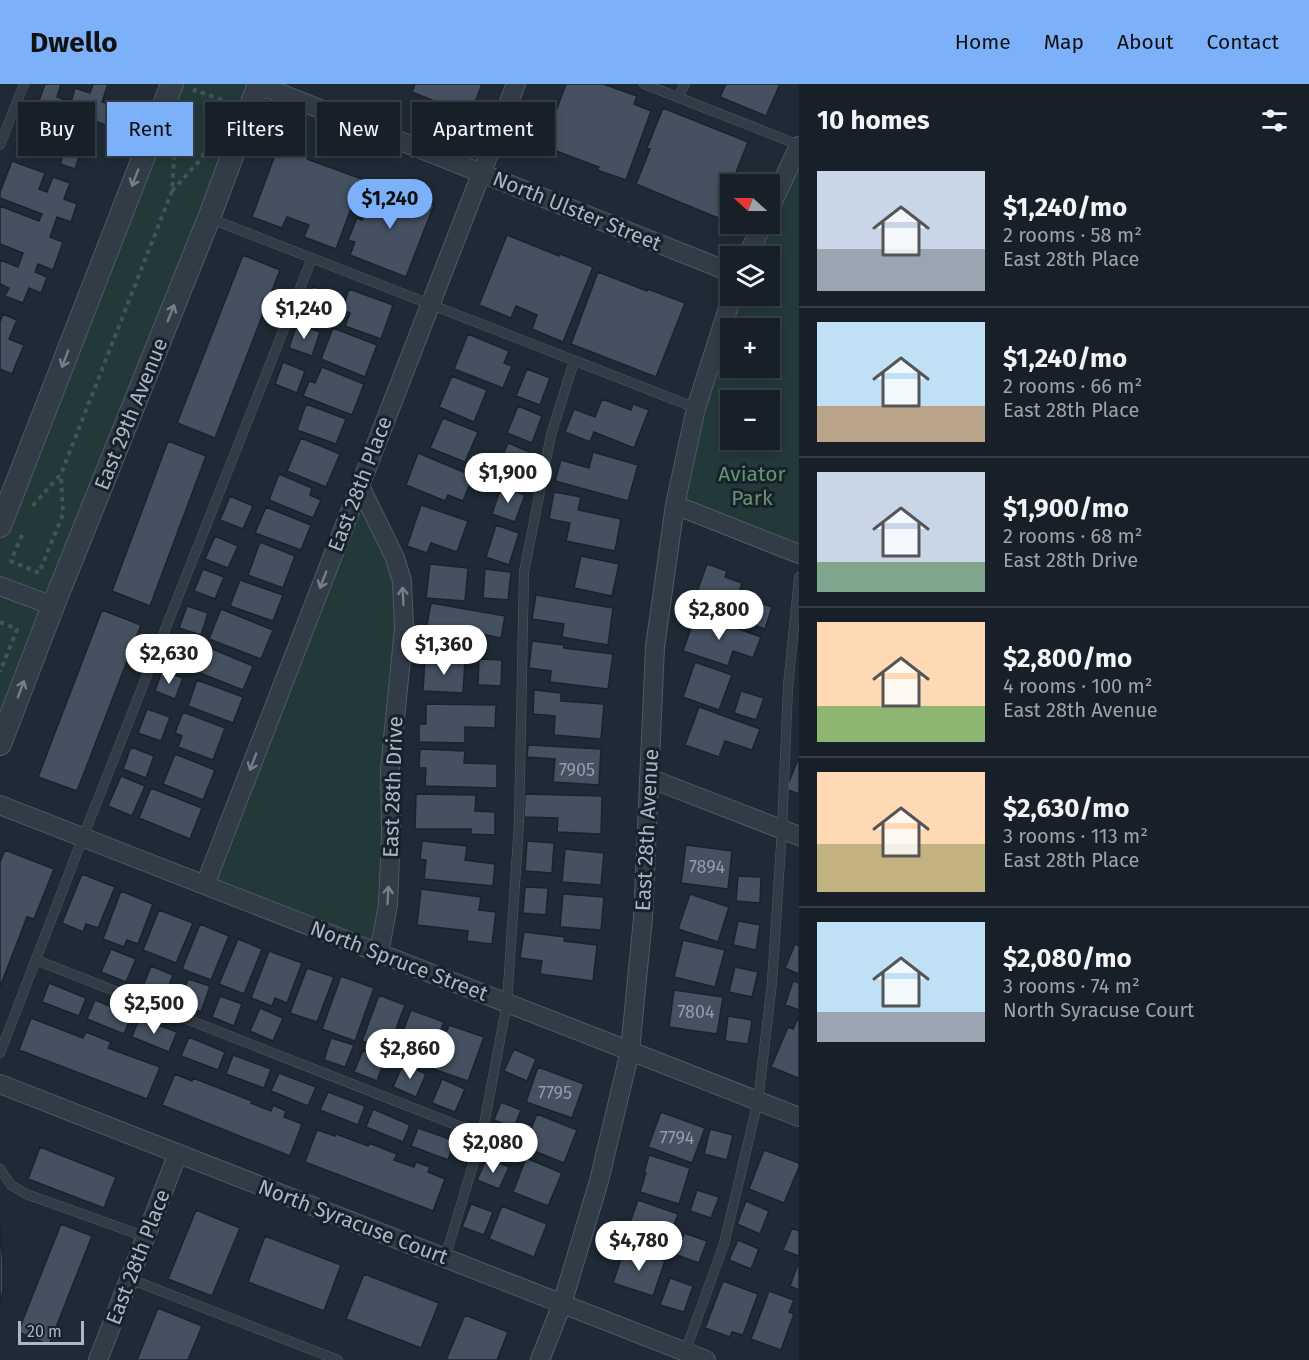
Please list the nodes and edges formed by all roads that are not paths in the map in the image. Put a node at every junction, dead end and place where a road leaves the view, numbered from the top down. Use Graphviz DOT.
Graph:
graph roads {
  1 [pos="24,84"];
  2 [pos="172,84"];
  3 [pos="258,84"];
  4 [pos="516,84"];
  5 [pos="644,84"];
  6 [pos="685,84"];
  7 [pos="678,97"];
  8 [pos="3,128"];
  9 [pos="0,145"];
  10 [pos="799,145"];
  11 [pos="482,173"];
  12 [pos="780,186"];
  13 [pos="209,218"];
  14 [pos="312,258"];
  15 [pos="720,268"];
  16 [pos="430,305"];
  17 [pos="729,306"];
  18 [pos="574,361"];
  19 [pos="696,408"];
  20 [pos="360,486"];
  21 [pos="675,505"];
  22 [pos="0,526"];
  23 [pos="799,554"];
  24 [pos="799,577"];
  25 [pos="0,585"];
  26 [pos="53,606"];
  27 [pos="788,686"];
  28 [pos="799,690"];
  29 [pos="0,744"];
  30 [pos="649,778"];
  31 [pos="0,805"];
  32 [pos="782,830"];
  33 [pos="799,836"];
  34 [pos="83,837"];
  35 [pos="205,885"];
  36 [pos="378,953"];
  37 [pos="36,960"];
  38 [pos="507,1003"];
  39 [pos="630,1051"];
  40 [pos="0,1053"];
  41 [pos="0,1084"];
  42 [pos="758,1101"];
  43 [pos="799,1117"];
  44 [pos="482,1135"];
  45 [pos="178,1154"];
  46 [pos="0,1169"];
  47 [pos="146,1237"];
  48 [pos="445,1258"];
  49 [pos="129,1279"];
  50 [pos="562,1304"];
  51 [pos="685,1352"];
  52 [pos="98,1360"];
  53 [pos="338,1360"];
  54 [pos="540,1360"];
  55 [pos="706,1360"];
  1 -- 8 [label="lane"];
  2 -- 22 [label="street, one-way"];
  3 -- 11 [label="street, North Ulster Street"];
  3 -- 13 [label="street, East 29th Avenue"];
  4 -- 11 [label="street, East 28th Place"];
  5 -- 7 [label="lane"];
  6 -- 7 [label="lane"];
  7 -- 10 [label="lane"];
  8 -- 9 [label="lane"];
  10 -- 12 [label="street"];
  11 -- 15 [label="street, North Ulster Street"];
  11 -- 16 [label="street, East 28th Place"];
  13 -- 14 [label="lane"];
  26 -- 13 [label="street, East 29th Avenue, one-way"];
  14 -- 16 [label="lane"];
  14 -- 34 [label="lane"];
  16 -- 18 [label="lane"];
  16 -- 20 [label="street, East 28th Place"];
  17 -- 19 [label="street, East 28th Avenue"];
  18 -- 19 [label="lane"];
  18 -- 38 [label="lane"];
  19 -- 21 [label="street, East 28th Avenue"];
  20 -- 35 [label="street, East 28th Place, one-way"];
  36 -- 20 [label="street, East 28th Drive, one-way"];
  21 -- 23 [label="street"];
  21 -- 30 [label="street, East 28th Avenue"];
  24 -- 27 [label="lane"];
  25 -- 26 [label="street"];
  29 -- 26 [label="street, East 29th Avenue, one-way"];
  27 -- 28 [label="lane"];
  27 -- 32 [label="lane"];
  30 -- 32 [label="street"];
  30 -- 39 [label="street, East 28th Avenue"];
  31 -- 34 [label="street, North Spruce Street"];
  32 -- 33 [label="street"];
  32 -- 42 [label="lane"];
  34 -- 35 [label="street, North Spruce Street"];
  34 -- 37 [label="lane"];
  35 -- 36 [label="street, North Spruce Street"];
  36 -- 38 [label="street, North Spruce Street"];
  37 -- 40 [label="lane"];
  37 -- 44 [label="lane"];
  38 -- 39 [label="street, North Spruce Street"];
  38 -- 44 [label="lane"];
  39 -- 42 [label="street, North Spruce Street"];
  39 -- 50 [label="street, East 28th Avenue"];
  41 -- 45 [label="street, North Syracuse Court"];
  42 -- 43 [label="street, North Spruce Street"];
  42 -- 51 [label="lane"];
  44 -- 48 [label="lane"];
  45 -- 47 [label="street, East 28th Place"];
  45 -- 48 [label="street, North Syracuse Court"];
  46 -- 47 [label="lane"];
  47 -- 49 [label="street, East 28th Place"];
  48 -- 50 [label="street, North Syracuse Court"];
  49 -- 52 [label="street, East 28th Place"];
  49 -- 53 [label="lane"];
  50 -- 51 [label="street, North Syracuse Court"];
  50 -- 54 [label="street, East 28th Avenue"];
  51 -- 55 [label="street, North Syracuse Court"];
}
